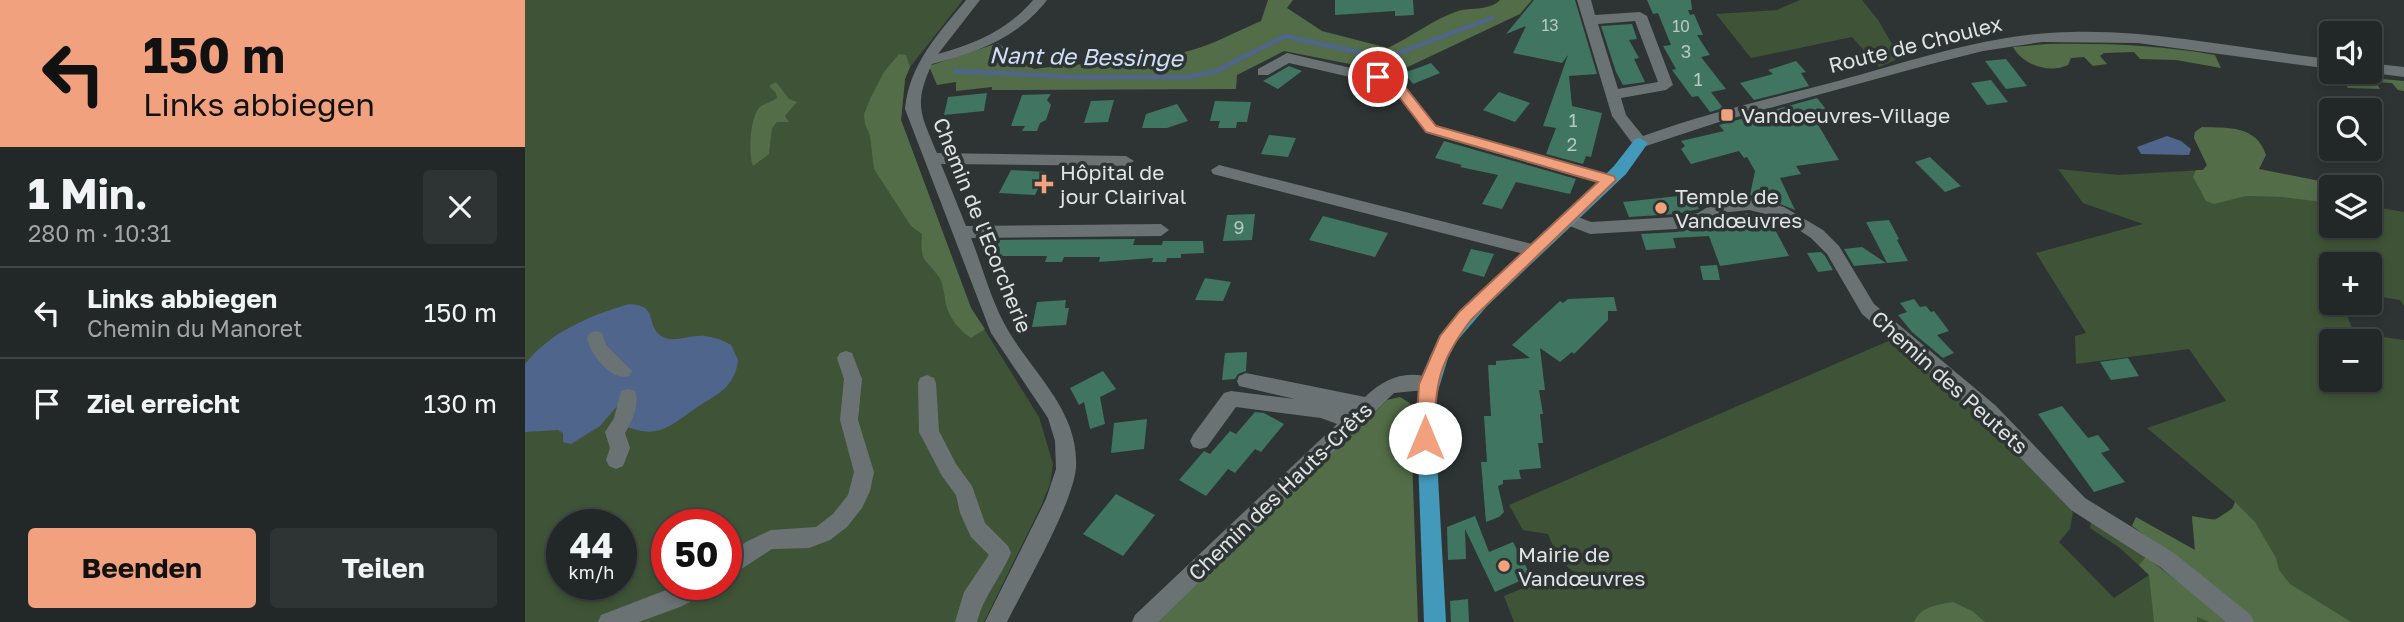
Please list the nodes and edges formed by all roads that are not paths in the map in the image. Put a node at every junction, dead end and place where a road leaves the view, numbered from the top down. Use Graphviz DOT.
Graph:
graph roads {
  1 [pos="973,0"];
  2 [pos="1039,0"];
  3 [pos="1584,0"];
  4 [pos="1591,20"];
  5 [pos="927,61"];
  6 [pos="2319,62"];
  7 [pos="2382,69"];
  8 [pos="1263,72"];
  9 [pos="2404,72"];
  10 [pos="1613,95"];
  11 [pos="1640,143"];
  12 [pos="932,158"];
  13 [pos="1126,161"];
  14 [pos="1219,170"];
  15 [pos="1609,180"];
  16 [pos="1568,219"];
  17 [pos="1161,230"];
  18 [pos="960,232"];
  19 [pos="1536,251"];
  20 [pos="596,338"];
  21 [pos="845,358"];
  22 [pos="623,371"];
  23 [pos="1246,381"];
  24 [pos="927,383"];
  25 [pos="1427,384"];
  26 [pos="628,397"];
  27 [pos="1368,406"];
  28 [pos="1351,421"];
  29 [pos="1200,441"];
  30 [pos="616,460"];
  31 [pos="742,557"];
  32 [pos="672,600"];
  33 [pos="609,622"];
  34 [pos="966,622"];
  35 [pos="996,622"];
  36 [pos="1143,622"];
  37 [pos="1435,622"];
  38 [pos="2243,622"];
  1 -- 5 [label="street, Chemin de l'Ecorcherie"];
  2 -- 5 [label="street"];
  3 -- 4 [label="street"];
  4 -- 10 [label="street"];
  4 -- 10 [label="street"];
  5 -- 12 [label="street, Chemin de l'Ecorcherie"];
  6 -- 11 [label="street, Route de Choulex"];
  7 -- 9 [label="street"];
  8 -- 15 [label="street"];
  10 -- 11 [label="street"];
  11 -- 15 [label="main road"];
  12 -- 13 [label="street"];
  12 -- 18 [label="street, Chemin de l'Ecorcherie"];
  14 -- 19 [label="street"];
  15 -- 16 [label="main road"];
  16 -- 19 [label="main road"];
  16 -- 38 [label="street, Chemin des Peutets"];
  17 -- 18 [label="street"];
  18 -- 35 [label="street, Chemin de l'Ecorcherie"];
  19 -- 25 [label="main road"];
  20 -- 22 [label="street"];
  21 -- 31 [label="street"];
  23 -- 27 [label="street"];
  24 -- 34 [label="street"];
  25 -- 27 [label="street, Chemin des Hauts-Crêts"];
  25 -- 37 [label="main road"];
  26 -- 30 [label="street"];
  27 -- 28 [label="street, Chemin des Hauts-Crêts"];
  28 -- 29 [label="street"];
  28 -- 36 [label="street, Chemin des Hauts-Crêts"];
  32 -- 33 [label="street"];
}
